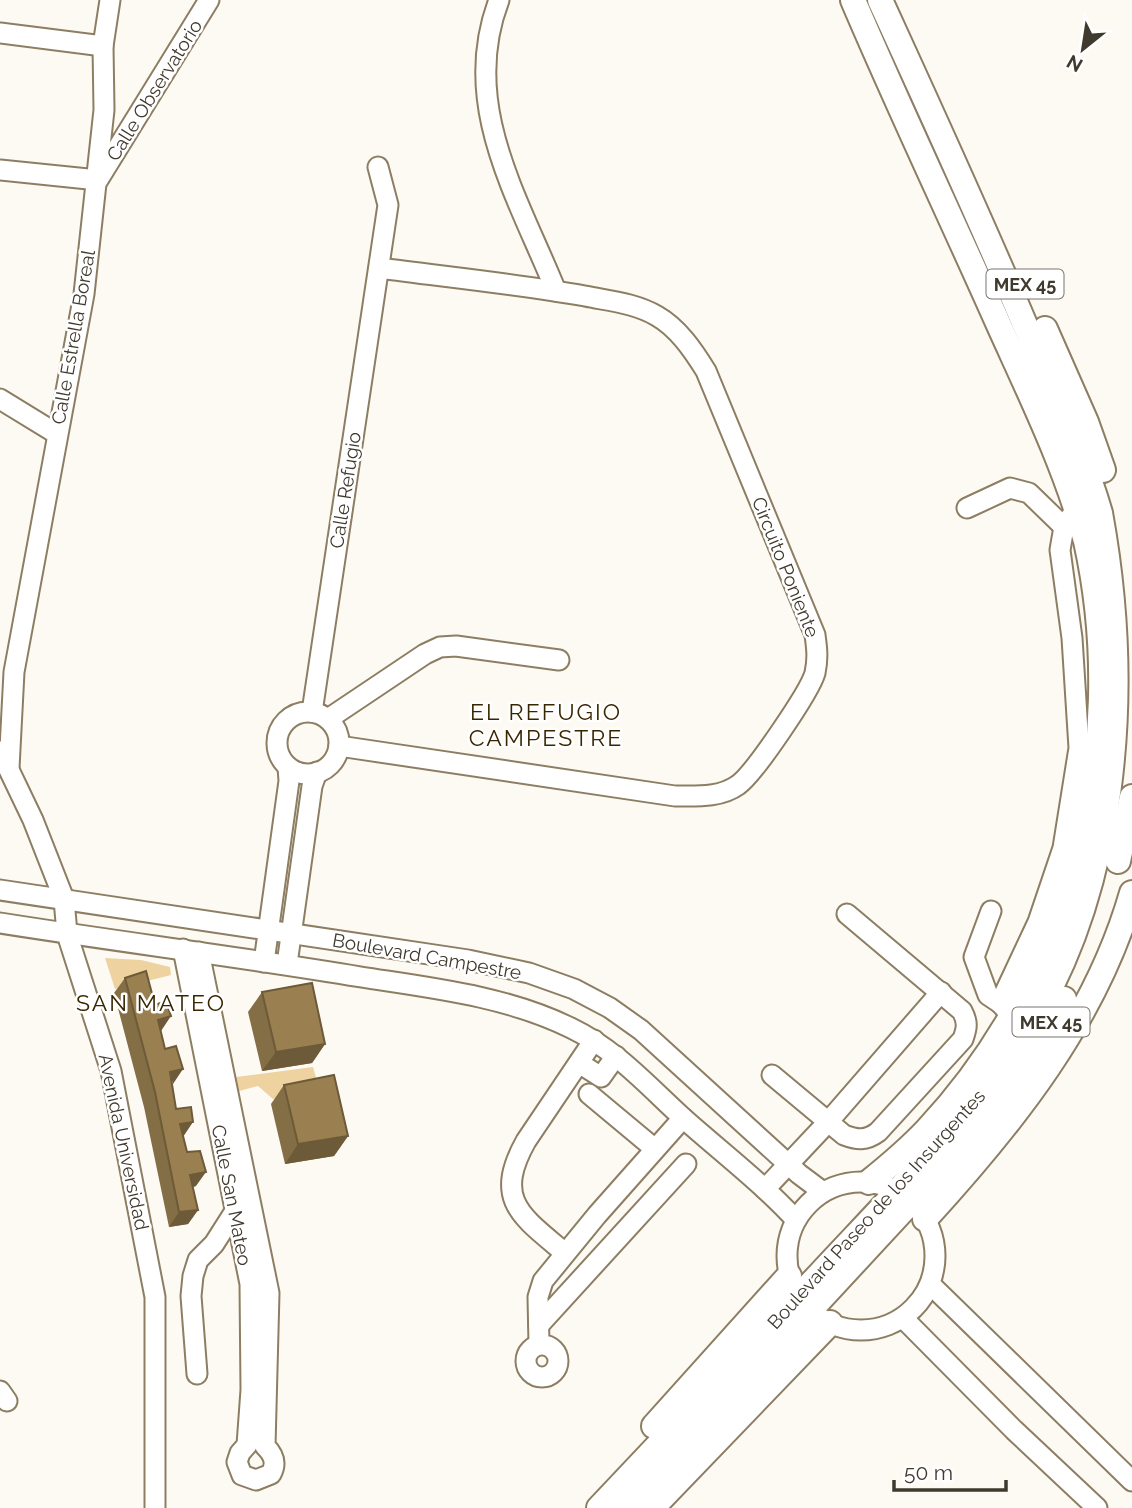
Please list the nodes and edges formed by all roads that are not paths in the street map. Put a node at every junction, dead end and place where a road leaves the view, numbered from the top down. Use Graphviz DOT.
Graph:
graph roads {
  1 [pos="110,0"];
  2 [pos="209,0"];
  3 [pos="499,0"];
  4 [pos="853,0"];
  5 [pos="880,0"];
  6 [pos="897,0"];
  7 [pos="0,33"];
  8 [pos="103,46"];
  9 [pos="378,167"];
  10 [pos="0,170"];
  11 [pos="98,180"];
  12 [pos="379,268"];
  13 [pos="556,291"];
  14 [pos="0,399"];
  15 [pos="57,434"];
  16 [pos="967,508"];
  17 [pos="1070,518"];
  18 [pos="1132,575"];
  19 [pos="559,660"];
  20 [pos="7,674"];
  21 [pos="320,716"];
  22 [pos="338,746"];
  23 [pos="4,760"];
  24 [pos="288,767"];
  25 [pos="317,772"];
  26 [pos="1131,808"];
  27 [pos="1106,872"];
  28 [pos="0,890"];
  29 [pos="1132,893"];
  30 [pos="64,900"];
  31 [pos="991,911"];
  32 [pos="847,914"];
  33 [pos="0,923"];
  34 [pos="268,930"];
  35 [pos="67,933"];
  36 [pos="291,933"];
  37 [pos="191,950"];
  38 [pos="264,962"];
  39 [pos="287,964"];
  40 [pos="941,992"];
  41 [pos="1006,1009"];
  42 [pos="594,1040"];
  43 [pos="616,1056"];
  44 [pos="579,1063"];
  45 [pos="772,1075"];
  46 [pos="589,1094"];
  47 [pos="683,1118"];
  48 [pos="828,1122"];
  49 [pos="655,1149"];
  50 [pos="686,1164"];
  51 [pos="788,1164"];
  52 [pos="869,1182"];
  53 [pos="765,1189"];
  54 [pos="823,1192"];
  55 [pos="911,1204"];
  56 [pos="244,1210"];
  57 [pos="597,1215"];
  58 [pos="796,1220"];
  59 [pos="619,1237"];
  60 [pos="565,1253"];
  61 [pos="930,1284"];
  62 [pos="807,1302"];
  63 [pos="903,1318"];
  64 [pos="197,1374"];
  65 [pos="256,1445"];
  66 [pos="1132,1481"];
  67 [pos="155,1508"];
  68 [pos="582,1508"];
  69 [pos="599,1508"];
  70 [pos="627,1508"];
  71 [pos="652,1508"];
  72 [pos="1097,1508"];
  1 -- 8 [label="street, Calle Estrella Boreal"];
  2 -- 11 [label="street, Calle Observatorio"];
  3 -- 13 [label="street"];
  4 -- 17 [label="main road"];
  5 -- 27 [label="main road, Boulevard Paseo de los Insurgentes / MEX 45"];
  6 -- 18 [label="main road, MEX 45"];
  7 -- 8 [label="street"];
  8 -- 11 [label="street, Calle Estrella Boreal"];
  9 -- 12 [label="street, Calle Refugio"];
  10 -- 11 [label="street"];
  11 -- 15 [label="street, Calle Estrella Boreal"];
  12 -- 13 [label="street, Circuito Poniente"];
  12 -- 21 [label="street, Calle Refugio"];
  13 -- 22 [label="street, Circuito Poniente"];
  14 -- 15 [label="street"];
  15 -- 20 [label="street, Calle Estrella Boreal"];
  16 -- 17 [label="street"];
  17 -- 27 [label="main road"];
  17 -- 41 [label="street"];
  19 -- 21 [label="street"];
  20 -- 23 [label="street, Calle Estrella Boreal"];
  21 -- 22 [label="street"];
  21 -- 24 [label="street"];
  22 -- 25 [label="street"];
  23 -- 30 [label="street, Avenida Universidad"];
  24 -- 25 [label="street"];
  24 -- 34 [label="street"];
  25 -- 36 [label="street"];
  26 -- 27 [label="main road, Boulevard Paseo de los Insurgentes / MEX 45"];
  27 -- 41 [label="main road"];
  27 -- 55 [label="main road, Boulevard Paseo de los Insurgentes / MEX 45"];
  28 -- 30 [label="street, Boulevard Campestre"];
  29 -- 55 [label="main road"];
  30 -- 34 [label="street, Boulevard Campestre"];
  30 -- 35 [label="street, Avenida Universidad"];
  31 -- 41 [label="street"];
  32 -- 40 [label="street"];
  33 -- 35 [label="street, Boulevard Campestre"];
  34 -- 36 [label="street, Boulevard Campestre"];
  34 -- 38 [label="street"];
  35 -- 37 [label="street, Boulevard Campestre"];
  35 -- 67 [label="street, Avenida Universidad"];
  36 -- 39 [label="street"];
  36 -- 51 [label="street, Boulevard Campestre"];
  37 -- 38 [label="street, Boulevard Campestre"];
  37 -- 56 [label="street, Calle San Mateo"];
  38 -- 39 [label="street, Boulevard Campestre"];
  39 -- 42 [label="street, Boulevard Campestre"];
  40 -- 48 [label="street"];
  40 -- 48 [label="street"];
  41 -- 52 [label="main road"];
  42 -- 43 [label="street, Boulevard Campestre"];
  42 -- 44 [label="street"];
  43 -- 44 [label="street"];
  43 -- 47 [label="street, Boulevard Campestre"];
  44 -- 60 [label="street"];
  45 -- 48 [label="street"];
  46 -- 49 [label="street"];
  47 -- 49 [label="street"];
  47 -- 53 [label="street, Boulevard Campestre"];
  48 -- 51 [label="street"];
  49 -- 57 [label="street"];
  50 -- 59 [label="street"];
  51 -- 53 [label="street"];
  51 -- 54 [label="street, Boulevard Campestre"];
  52 -- 54 [label="street"];
  52 -- 55 [label="street"];
  53 -- 58 [label="street, Boulevard Campestre"];
  54 -- 58 [label="street"];
  55 -- 61 [label="street"];
  55 -- 62 [label="main road, Boulevard Paseo de los Insurgentes / MEX 45"];
  56 -- 64 [label="street"];
  56 -- 65 [label="street, Calle San Mateo"];
  57 -- 59 [label="street"];
  57 -- 60 [label="street"];
  58 -- 62 [label="street"];
  59 -- 60 [label="street"];
  61 -- 63 [label="street"];
  61 -- 66 [label="street"];
  62 -- 63 [label="street"];
  62 -- 68 [label="main road"];
  62 -- 69 [label="main road, Boulevard Paseo de los Insurgentes / MEX 45"];
  62 -- 70 [label="main road, Boulevard Paseo de los Insurgentes / MEX 45"];
  62 -- 71 [label="main road"];
  63 -- 72 [label="street"];
}
